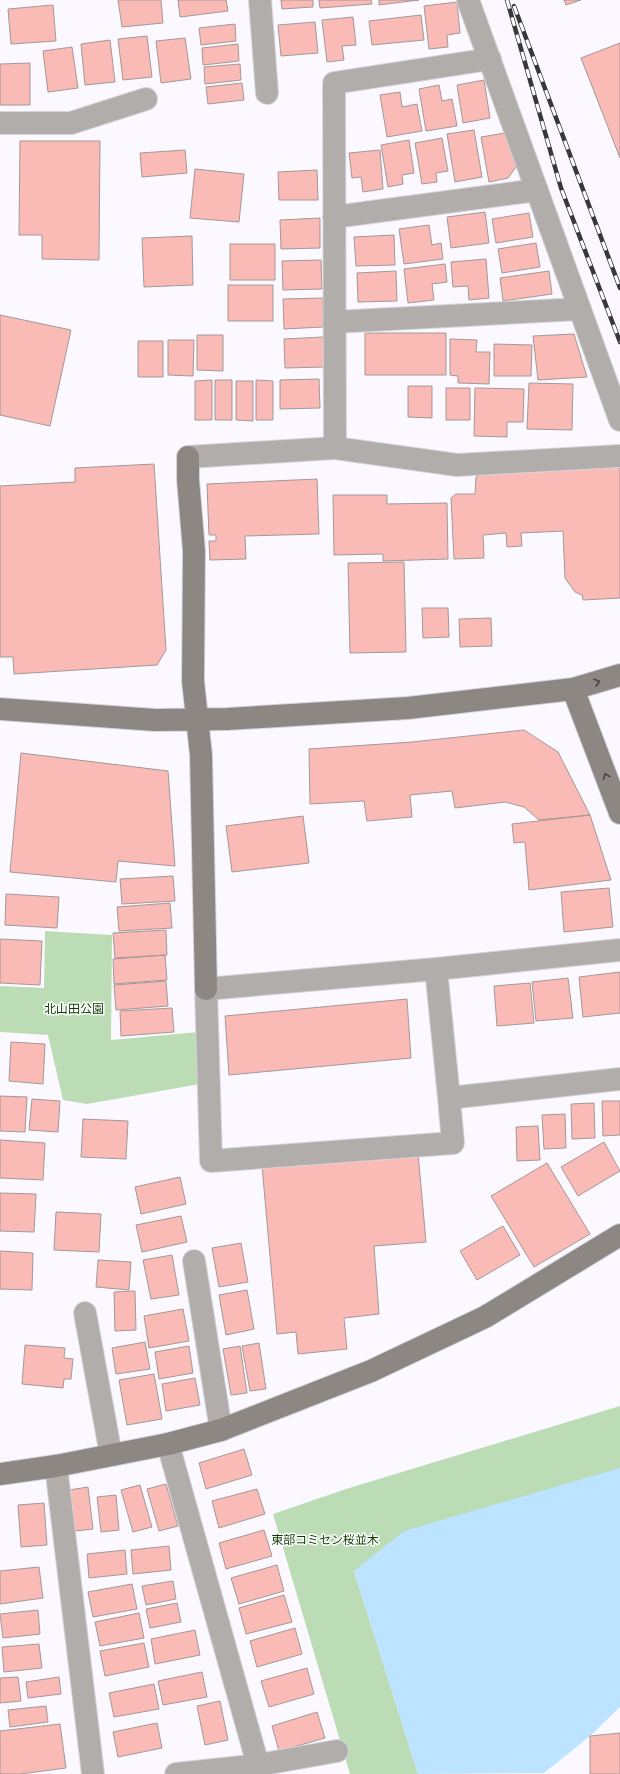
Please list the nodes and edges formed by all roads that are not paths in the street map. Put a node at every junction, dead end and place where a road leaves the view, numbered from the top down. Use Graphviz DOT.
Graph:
graph roads {
  1 [pos="260,0"];
  2 [pos="468,0"];
  3 [pos="490,59"];
  4 [pos="267,93"];
  5 [pos="146,99"];
  6 [pos="0,123"];
  7 [pos="537,190"];
  8 [pos="334,217"];
  9 [pos="580,309"];
  10 [pos="334,322"];
  11 [pos="620,420"];
  12 [pos="335,448"];
  13 [pos="620,456"];
  14 [pos="620,675"];
  15 [pos="573,689"];
  16 [pos="0,709"];
  17 [pos="196,719"];
  18 [pos="620,813"];
  19 [pos="620,950"];
  20 [pos="436,969"];
  21 [pos="206,989"];
  22 [pos="620,1079"];
  23 [pos="449,1098"];
  24 [pos="620,1235"];
  25 [pos="194,1261"];
  26 [pos="85,1313"];
  27 [pos="221,1430"];
  28 [pos="168,1444"];
  29 [pos="111,1455"];
  30 [pos="56,1466"];
  31 [pos="0,1474"];
  32 [pos="337,1751"];
  33 [pos="258,1765"];
  34 [pos="93,1774"];
  35 [pos="176,1774"];
  1 -- 4 [label="street"];
  2 -- 3 [label="street"];
  3 -- 7 [label="street"];
  3 -- 8 [label="street"];
  5 -- 6 [label="street"];
  7 -- 8 [label="street"];
  7 -- 9 [label="street"];
  8 -- 10 [label="street"];
  9 -- 10 [label="street"];
  9 -- 11 [label="street"];
  10 -- 12 [label="street"];
  12 -- 13 [label="street"];
  12 -- 17 [label="street"];
  15 -- 14 [label="street, one-way"];
  15 -- 17 [label="street"];
  18 -- 15 [label="street, one-way"];
  16 -- 17 [label="street"];
  17 -- 21 [label="street"];
  19 -- 20 [label="street"];
  20 -- 21 [label="street"];
  20 -- 23 [label="street"];
  21 -- 23 [label="street"];
  22 -- 23 [label="street"];
  24 -- 27 [label="street"];
  25 -- 27 [label="street"];
  26 -- 29 [label="street"];
  27 -- 28 [label="street"];
  28 -- 29 [label="street"];
  28 -- 33 [label="street"];
  29 -- 30 [label="street"];
  30 -- 31 [label="street"];
  30 -- 34 [label="street"];
  32 -- 33 [label="street"];
  33 -- 35 [label="street"];
}
